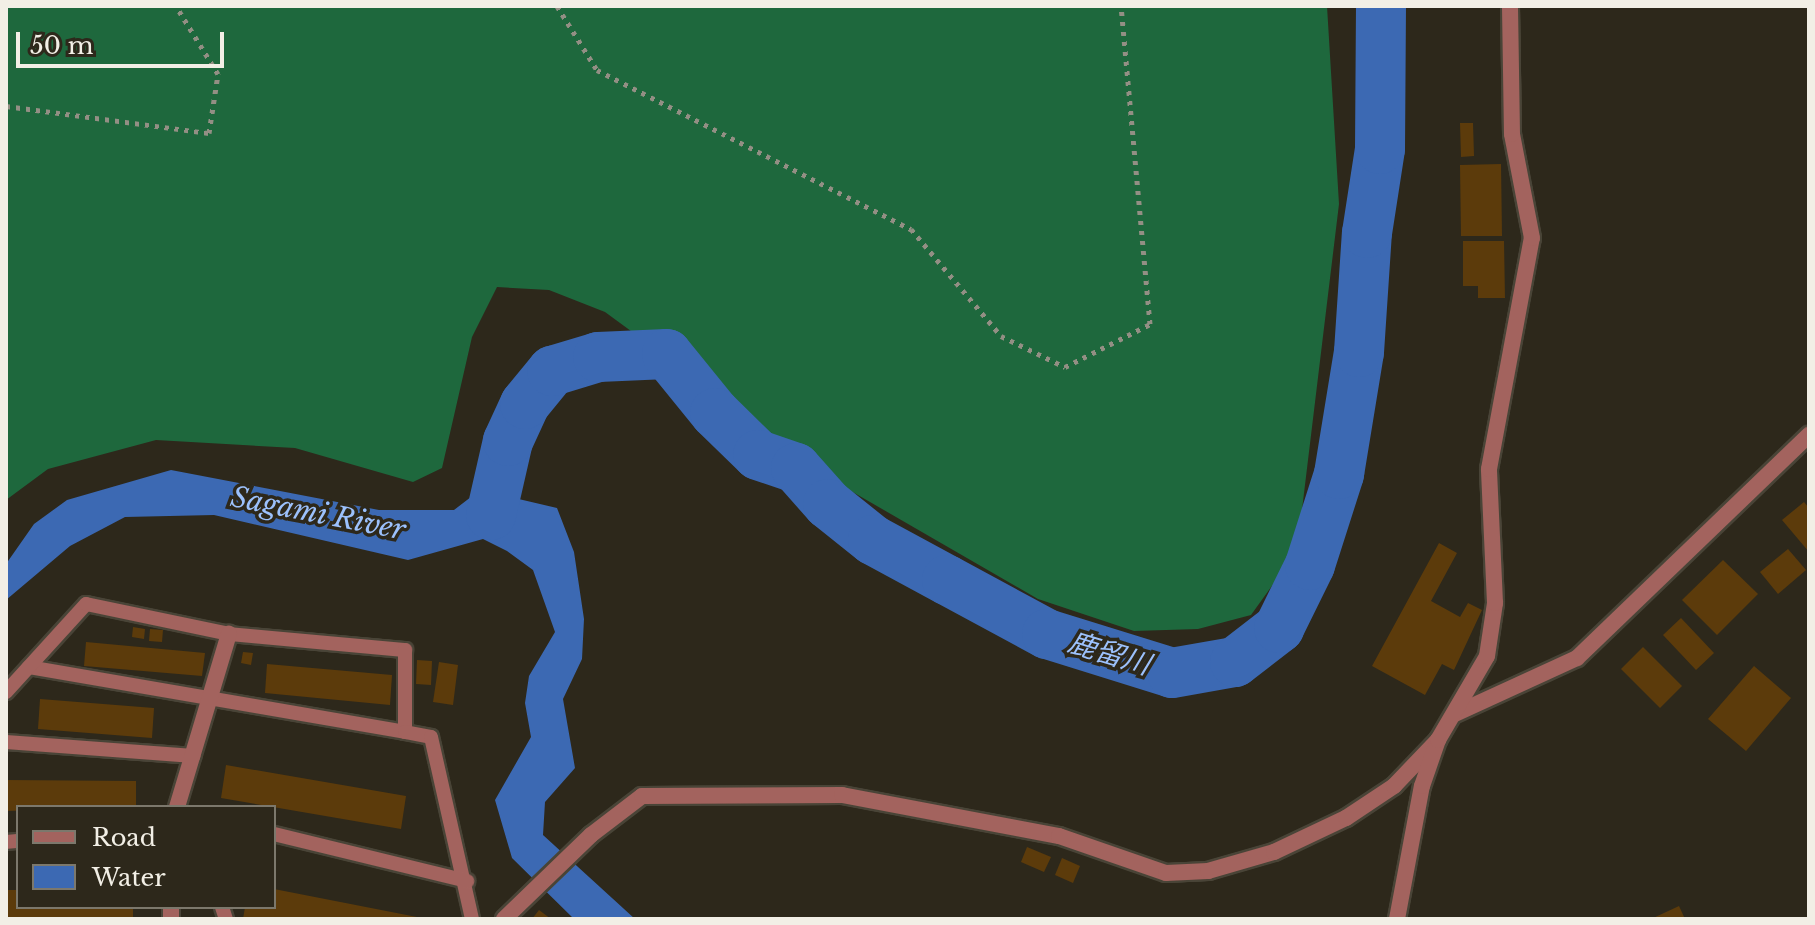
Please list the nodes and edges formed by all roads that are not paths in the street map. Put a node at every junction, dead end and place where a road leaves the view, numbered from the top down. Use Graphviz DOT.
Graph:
graph roads {
  1 [pos="1510,6"];
  2 [pos="1809,435"];
  3 [pos="229,634"];
  4 [pos="29,667"];
  5 [pos="6,692"];
  6 [pos="210,697"];
  7 [pos="1455,714"];
  8 [pos="405,732"];
  9 [pos="1438,740"];
  10 [pos="6,742"];
  11 [pos="193,756"];
  12 [pos="182,805"];
  13 [pos="276,834"];
  14 [pos="467,881"];
  15 [pos="472,919"];
  16 [pos="504,919"];
  17 [pos="1397,919"];
  1 -- 7 [label="street"];
  2 -- 7 [label="street"];
  3 -- 4 [label="lane"];
  3 -- 6 [label="street"];
  3 -- 8 [label="lane"];
  4 -- 5 [label="lane"];
  4 -- 6 [label="lane"];
  6 -- 8 [label="lane"];
  6 -- 11 [label="street"];
  7 -- 9 [label="street"];
  8 -- 14 [label="lane"];
  9 -- 16 [label="street"];
  9 -- 17 [label="street"];
  10 -- 11 [label="lane"];
  11 -- 12 [label="street"];
  13 -- 14 [label="lane"];
  14 -- 15 [label="lane"];
}
